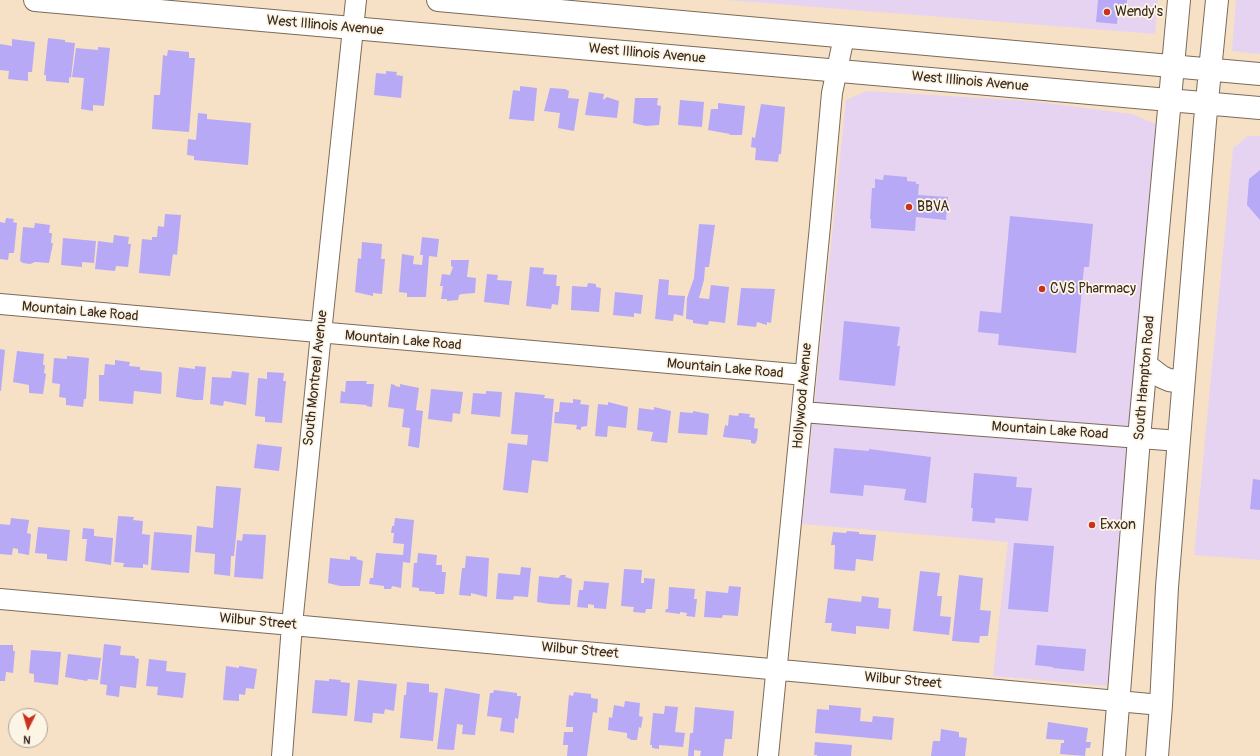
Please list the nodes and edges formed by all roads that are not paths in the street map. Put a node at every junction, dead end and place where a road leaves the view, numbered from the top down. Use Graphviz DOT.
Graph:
graph roads {
  1 [pos="35,0"];
  2 [pos="356,0"];
  3 [pos="438,0"];
  4 [pos="1179,0"];
  5 [pos="1217,0"];
  6 [pos="353,28"];
  7 [pos="844,37"];
  8 [pos="1173,66"];
  9 [pos="1210,70"];
  10 [pos="836,71"];
  11 [pos="1260,74"];
  12 [pos="1170,100"];
  13 [pos="1207,103"];
  14 [pos="1260,108"];
  15 [pos="0,304"];
  16 [pos="321,333"];
  17 [pos="1146,365"];
  18 [pos="805,375"];
  19 [pos="1183,382"];
  20 [pos="802,412"];
  21 [pos="1139,438"];
  22 [pos="1178,440"];
  23 [pos="0,599"];
  24 [pos="292,625"];
  25 [pos="776,669"];
  26 [pos="1118,701"];
  27 [pos="1161,705"];
  28 [pos="282,756"];
  29 [pos="768,756"];
  30 [pos="1114,756"];
  31 [pos="1157,756"];
  1 -- 6 [label="main road, West Illinois Avenue"];
  2 -- 6 [label="street, South Montreal Avenue"];
  3 -- 7 [label="main road"];
  4 -- 8 [label="main road, South Hampton Road"];
  5 -- 9 [label="main road"];
  6 -- 10 [label="main road, West Illinois Avenue"];
  6 -- 16 [label="street, South Montreal Avenue"];
  7 -- 8 [label="main road"];
  7 -- 10 [label="street, Hollywood Avenue"];
  8 -- 9 [label="main road"];
  8 -- 12 [label="main road, South Hampton Road"];
  9 -- 11 [label="main road"];
  9 -- 13 [label="main road"];
  10 -- 12 [label="main road, West Illinois Avenue"];
  10 -- 18 [label="street, Hollywood Avenue"];
  12 -- 13 [label="main road, West Illinois Avenue"];
  12 -- 17 [label="main road, South Hampton Road"];
  13 -- 14 [label="main road, West Illinois Avenue"];
  13 -- 19 [label="main road"];
  15 -- 16 [label="street, Mountain Lake Road"];
  16 -- 18 [label="street, Mountain Lake Road"];
  16 -- 24 [label="street, South Montreal Avenue"];
  17 -- 19 [label="main road"];
  17 -- 21 [label="main road, South Hampton Road"];
  18 -- 20 [label="street, Hollywood Avenue"];
  19 -- 22 [label="main road"];
  20 -- 21 [label="street, Mountain Lake Road"];
  20 -- 25 [label="street, Hollywood Avenue"];
  21 -- 22 [label="street, Mountain Lake Road"];
  21 -- 26 [label="main road, South Hampton Road"];
  22 -- 27 [label="main road"];
  23 -- 24 [label="street, Wilbur Street"];
  24 -- 25 [label="street, Wilbur Street"];
  24 -- 28 [label="street, South Montreal Avenue"];
  25 -- 26 [label="street, Wilbur Street"];
  25 -- 29 [label="street, Hollywood Avenue"];
  26 -- 27 [label="street, Wilbur Street"];
  26 -- 30 [label="main road, South Hampton Road"];
  27 -- 31 [label="main road"];
}
